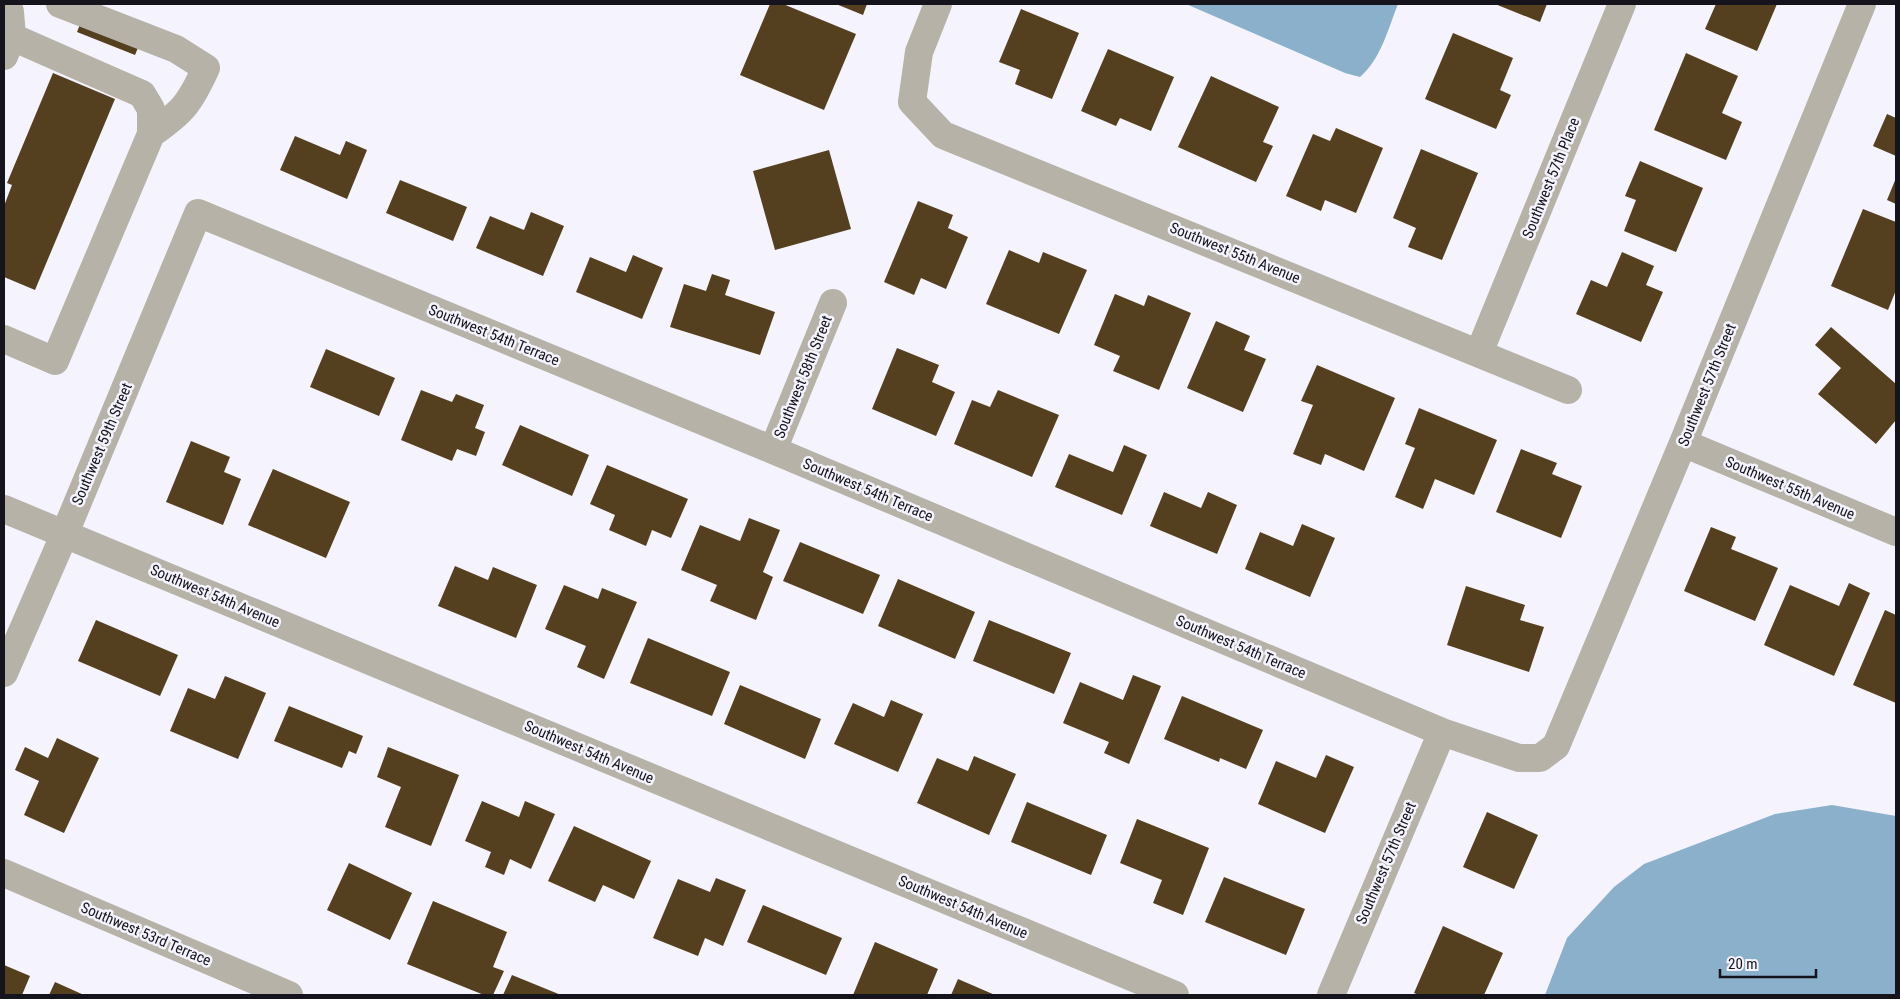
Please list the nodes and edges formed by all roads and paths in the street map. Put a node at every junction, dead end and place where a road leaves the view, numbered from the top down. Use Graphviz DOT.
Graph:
graph roads {
  1 [pos="60,4"];
  2 [pos="938,4"];
  3 [pos="1622,4"];
  4 [pos="1862,4"];
  5 [pos="10,24"];
  6 [pos="151,134"];
  7 [pos="198,214"];
  8 [pos="832,303"];
  9 [pos="4,339"];
  10 [pos="1479,353"];
  11 [pos="1568,390"];
  12 [pos="1683,444"];
  13 [pos="773,450"];
  14 [pos="4,509"];
  15 [pos="1896,532"];
  16 [pos="65,533"];
  17 [pos="4,673"];
  18 [pos="1442,732"];
  19 [pos="1540,758"];
  20 [pos="4,873"];
  21 [pos="289,995"];
  22 [pos="1175,995"];
  23 [pos="1331,995"];
  1 -- 6 [label="street"];
  2 -- 10 [label="street, Southwest 55th Avenue"];
  3 -- 10 [label="street, Southwest 57th Place"];
  4 -- 12 [label="street, Southwest 57th Street"];
  5 -- 6 [label="street"];
  6 -- 9 [label="street"];
  7 -- 13 [label="street, Southwest 54th Terrace"];
  7 -- 16 [label="street, Southwest 59th Street"];
  8 -- 13 [label="street, Southwest 58th Street"];
  10 -- 11 [label="street, Southwest 55th Avenue"];
  12 -- 15 [label="street, Southwest 55th Avenue"];
  12 -- 19 [label="street, Southwest 57th Street"];
  13 -- 18 [label="street, Southwest 54th Terrace"];
  14 -- 16 [label="street, Southwest 54th Avenue"];
  16 -- 17 [label="street, Southwest 59th Street"];
  16 -- 22 [label="street, Southwest 54th Avenue"];
  18 -- 19 [label="street, Southwest 54th Terrace"];
  18 -- 23 [label="street, Southwest 57th Street"];
  20 -- 21 [label="street, Southwest 53rd Terrace"];
}
